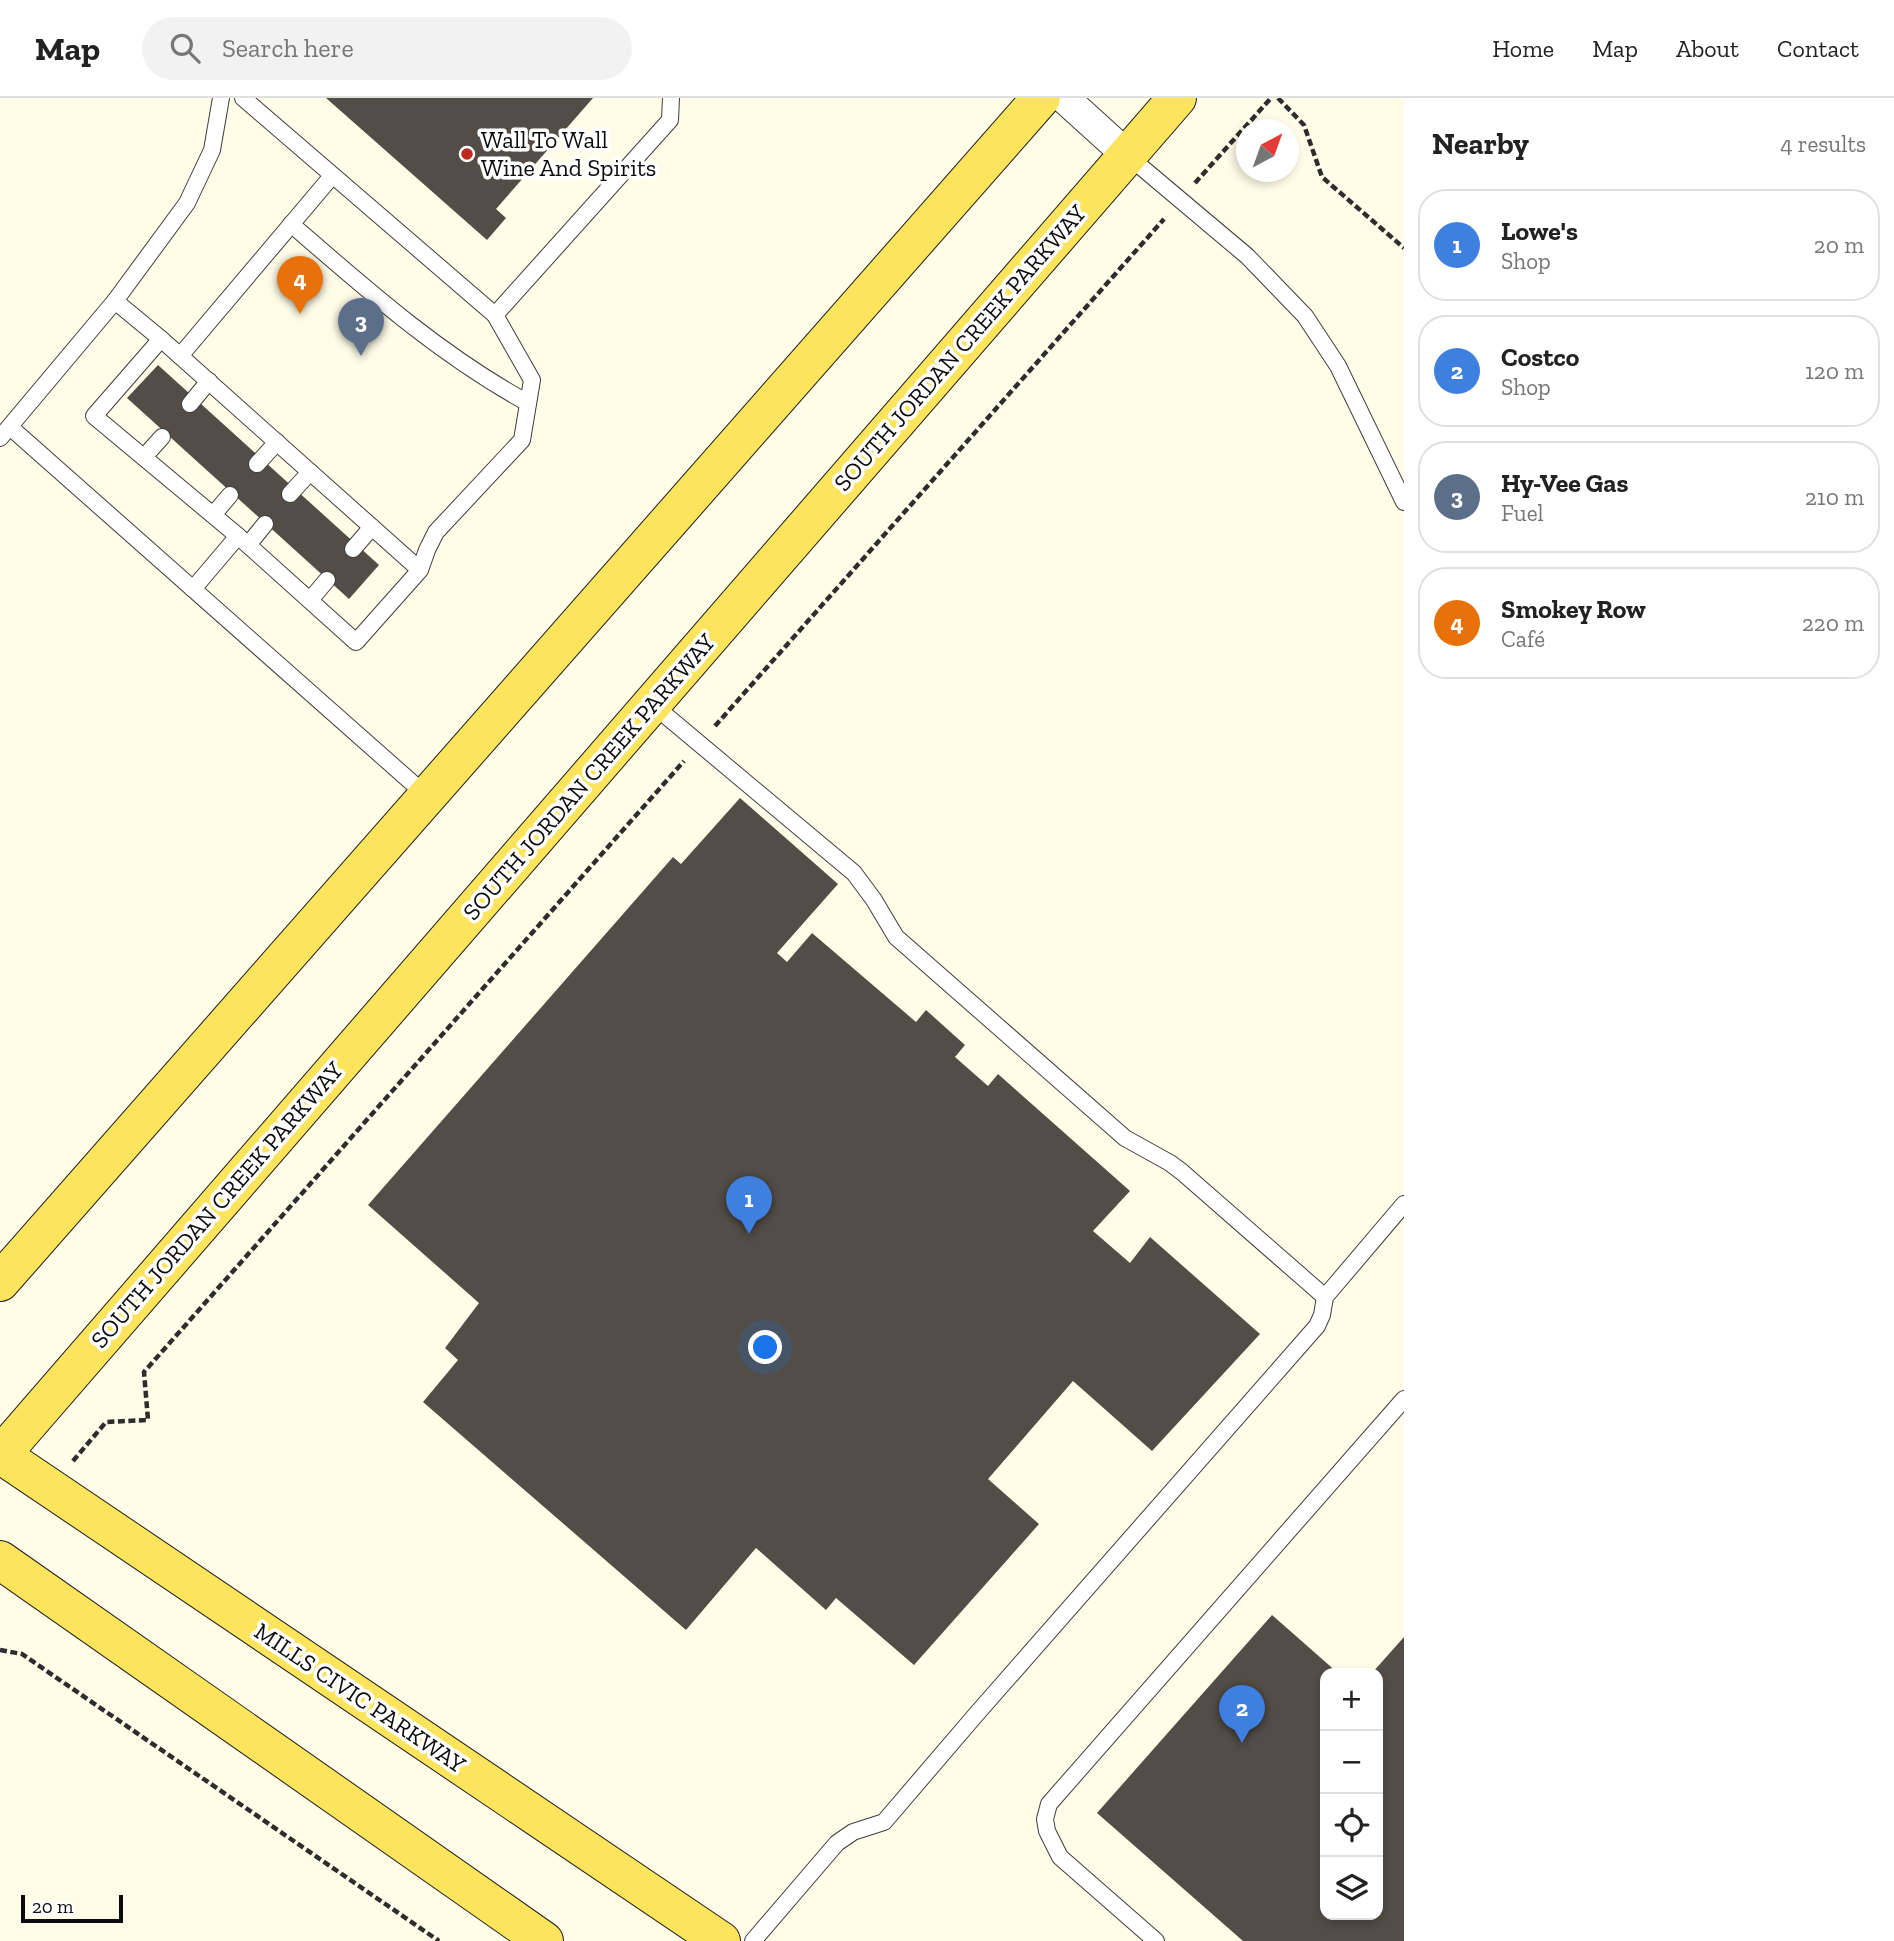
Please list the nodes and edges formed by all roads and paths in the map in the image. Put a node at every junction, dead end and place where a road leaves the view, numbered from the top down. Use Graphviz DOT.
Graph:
graph roads {
  1 [pos="222,98"];
  2 [pos="243,98"];
  3 [pos="671,98"];
  4 [pos="1041,98"];
  5 [pos="1064,98"];
  6 [pos="1177,98"];
  7 [pos="1271,98"];
  8 [pos="1278,98"];
  9 [pos="1252,119"];
  10 [pos="1127,155"];
  11 [pos="332,176"];
  12 [pos="291,224"];
  13 [pos="1404,248"];
  14 [pos="1112,278"];
  15 [pos="116,301"];
  16 [pos="495,315"];
  17 [pos="161,339"];
  18 [pos="180,356"];
  19 [pos="209,381"];
  20 [pos="528,403"];
  21 [pos="190,404"];
  22 [pos="5,432"];
  23 [pos="162,436"];
  24 [pos="276,442"];
  25 [pos="144,457"];
  26 [pos="257,464"];
  27 [pos="310,472"];
  28 [pos="290,494"];
  29 [pos="230,495"];
  30 [pos="1404,502"];
  31 [pos="213,515"];
  32 [pos="265,524"];
  33 [pos="372,527"];
  34 [pos="243,540"];
  35 [pos="353,549"];
  36 [pos="420,570"];
  37 [pos="327,580"];
  38 [pos="193,589"];
  39 [pos="310,600"];
  40 [pos="652,704"];
  41 [pos="699,744"];
  42 [pos="427,796"];
  43 [pos="1404,1203"];
  44 [pos="0,1282"];
  45 [pos="1325,1297"];
  46 [pos="1404,1399"];
  47 [pos="106,1422"];
  48 [pos="0,1455"];
  49 [pos="0,1560"];
  50 [pos="0,1650"];
  51 [pos="439,1941"];
  52 [pos="544,1941"];
  53 [pos="721,1941"];
  54 [pos="753,1941"];
  55 [pos="1156,1941"];
  1 -- 15 [label="lane"];
  2 -- 11 [label="lane"];
  3 -- 16 [label="lane"];
  4 -- 42 [label="main road"];
  5 -- 10 [label="street"];
  6 -- 10 [label="main road, SOUTH JORDAN CREEK PARKWAY"];
  7 -- 9 [label="path"];
  8 -- 13 [label="path"];
  10 -- 30 [label="lane"];
  10 -- 40 [label="main road, SOUTH JORDAN CREEK PARKWAY"];
  11 -- 12 [label="lane"];
  11 -- 16 [label="lane"];
  12 -- 18 [label="lane"];
  12 -- 20 [label="lane"];
  14 -- 41 [label="path"];
  15 -- 17 [label="lane"];
  15 -- 22 [label="lane"];
  16 -- 20 [label="lane"];
  17 -- 18 [label="lane"];
  17 -- 25 [label="lane"];
  18 -- 19 [label="lane"];
  19 -- 21 [label="lane"];
  19 -- 24 [label="lane"];
  20 -- 36 [label="lane"];
  22 -- 38 [label="lane"];
  23 -- 25 [label="lane"];
  24 -- 26 [label="lane"];
  24 -- 27 [label="lane"];
  25 -- 31 [label="lane"];
  27 -- 28 [label="lane"];
  27 -- 33 [label="lane"];
  29 -- 31 [label="lane"];
  31 -- 34 [label="lane"];
  32 -- 34 [label="lane"];
  33 -- 35 [label="lane"];
  33 -- 36 [label="lane"];
  34 -- 38 [label="lane"];
  34 -- 39 [label="lane"];
  36 -- 39 [label="lane"];
  37 -- 39 [label="lane"];
  38 -- 42 [label="lane"];
  40 -- 41 [label="lane"];
  40 -- 48 [label="main road, SOUTH JORDAN CREEK PARKWAY"];
  41 -- 45 [label="lane"];
  41 -- 47 [label="path"];
  42 -- 44 [label="main road"];
  43 -- 45 [label="lane"];
  45 -- 54 [label="lane"];
  46 -- 55 [label="lane"];
  48 -- 53 [label="main road, MILLS CIVIC PARKWAY"];
  49 -- 52 [label="main road"];
  50 -- 51 [label="path"];
}
